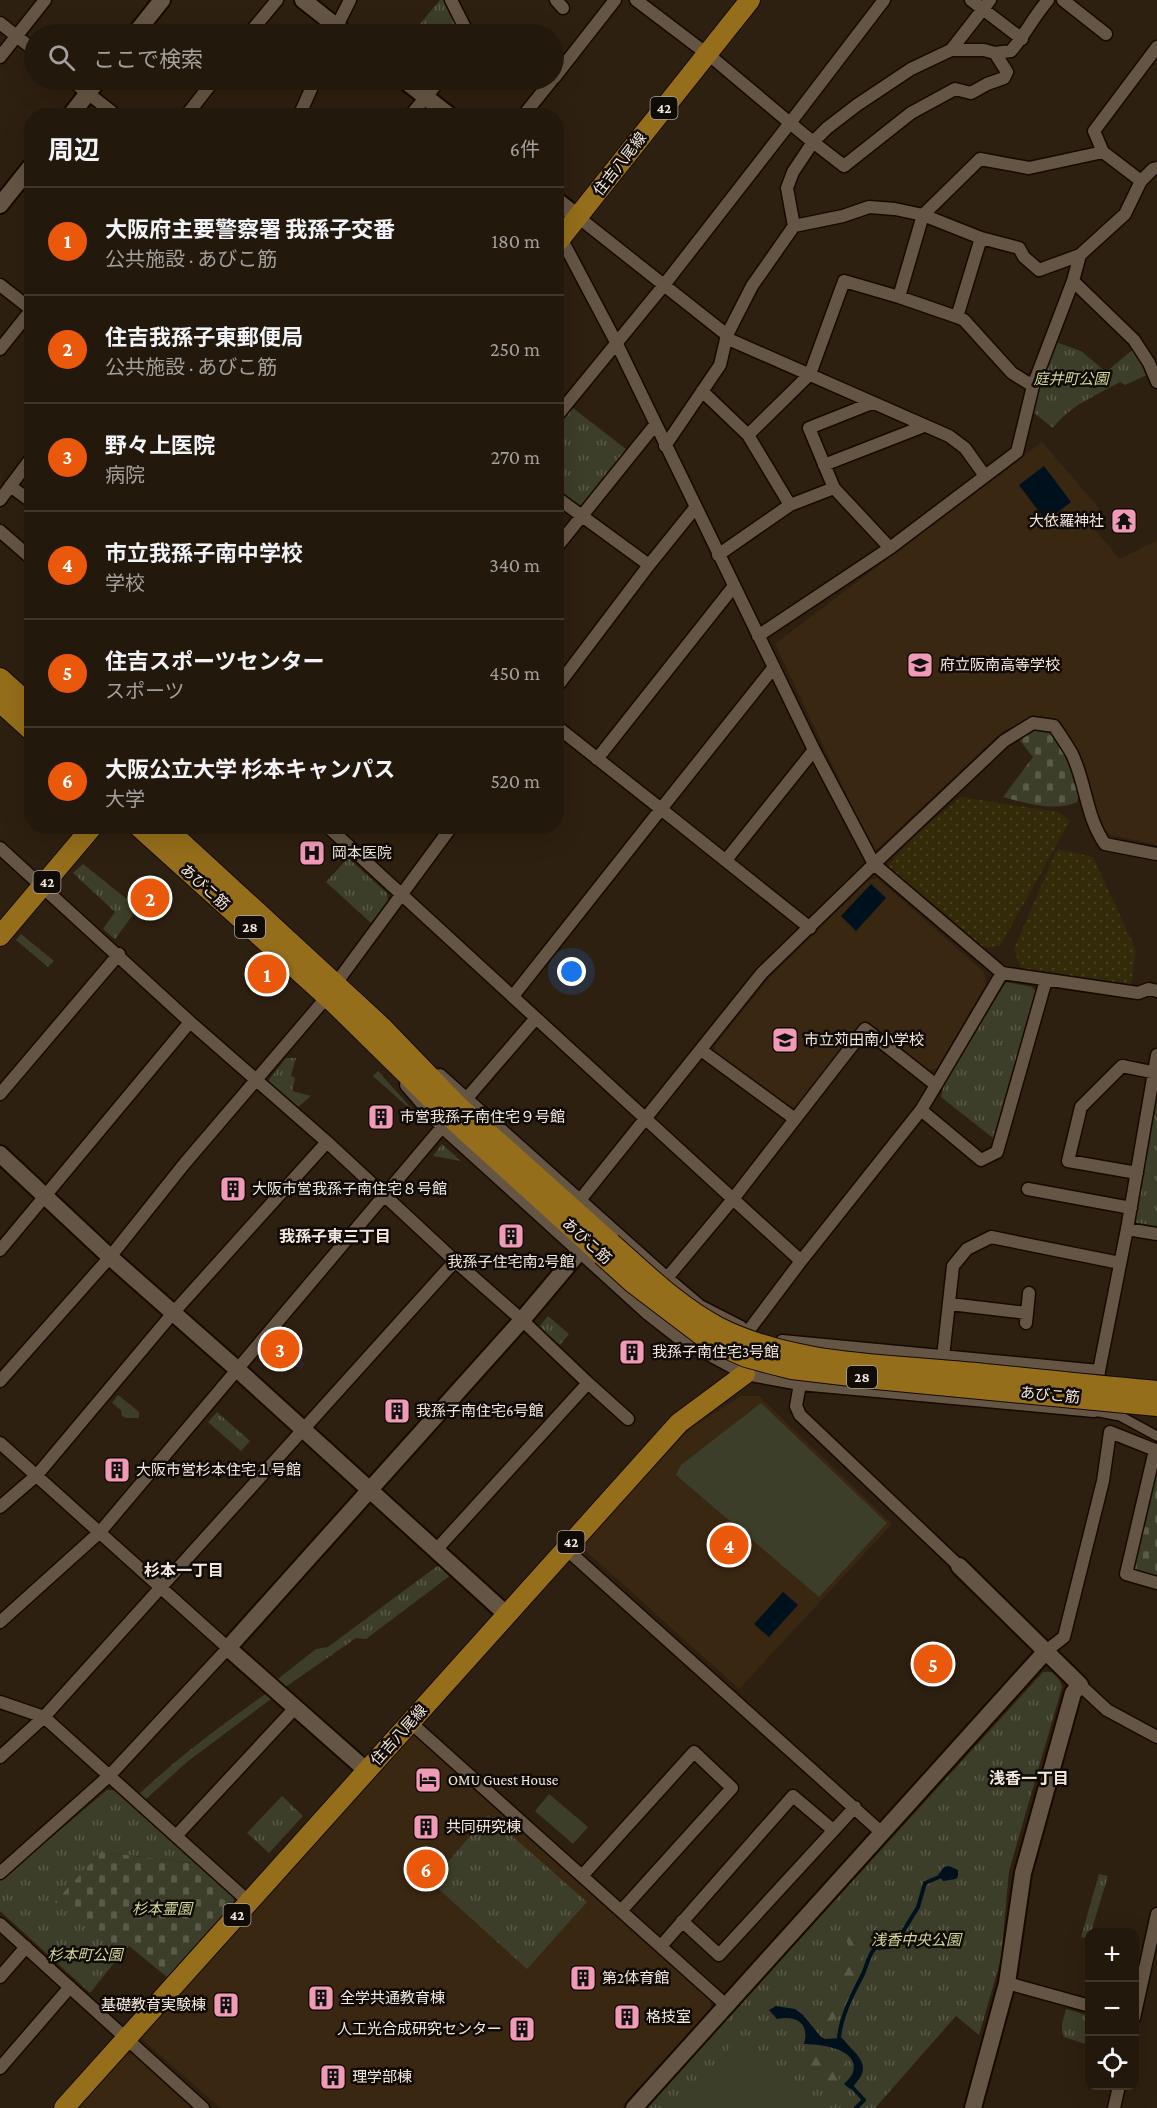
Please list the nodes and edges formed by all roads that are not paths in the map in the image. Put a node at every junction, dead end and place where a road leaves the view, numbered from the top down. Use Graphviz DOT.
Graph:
graph roads {
  1 [pos="45,0"];
  2 [pos="162,0"];
  3 [pos="277,0"];
  4 [pos="303,0"];
  5 [pos="350,0"];
  6 [pos="452,0"];
  7 [pos="615,0"];
  8 [pos="636,0"];
  9 [pos="750,0"];
  10 [pos="884,0"];
  11 [pos="971,0"];
  12 [pos="1048,0"];
  13 [pos="1064,0"];
  14 [pos="987,4"];
  15 [pos="0,23"];
  16 [pos="26,24"];
  17 [pos="143,24"];
  18 [pos="257,24"];
  19 [pos="329,24"];
  20 [pos="341,24"];
  21 [pos="463,24"];
  22 [pos="24,27"];
  23 [pos="1106,34"];
  24 [pos="17,36"];
  25 [pos="1022,39"];
  26 [pos="24,42"];
  27 [pos="1157,47"];
  28 [pos="951,50"];
  29 [pos="995,53"];
  30 [pos="707,54"];
  31 [pos="0,57"];
  32 [pos="564,65"];
  33 [pos="90,90"];
  34 [pos="96,90"];
  35 [pos="206,90"];
  36 [pos="311,90"];
  37 [pos="417,90"];
  38 [pos="432,90"];
  39 [pos="544,90"];
  40 [pos="426,97"];
  41 [pos="76,108"];
  42 [pos="111,108"];
  43 [pos="192,108"];
  44 [pos="303,108"];
  45 [pos="417,108"];
  46 [pos="440,108"];
  47 [pos="529,108"];
  48 [pos="790,123"];
  49 [pos="813,142"];
  50 [pos="1103,152"];
  51 [pos="1157,168"];
  52 [pos="24,175"];
  53 [pos="1141,181"];
  54 [pos="0,205"];
  55 [pos="564,206"];
  56 [pos="923,215"];
  57 [pos="578,217"];
  58 [pos="794,226"];
  59 [pos="564,235"];
  60 [pos="981,238"];
  61 [pos="564,250"];
  62 [pos="1080,255"];
  63 [pos="1073,281"];
  64 [pos="0,285"];
  65 [pos="664,285"];
  66 [pos="899,297"];
  67 [pos="24,304"];
  68 [pos="957,317"];
  69 [pos="24,318"];
  70 [pos="726,337"];
  71 [pos="616,342"];
  72 [pos="0,349"];
  73 [pos="1153,359"];
  74 [pos="810,374"];
  75 [pos="1157,382"];
  76 [pos="1033,386"];
  77 [pos="702,392"];
  78 [pos="872,404"];
  79 [pos="564,407"];
  80 [pos="655,425"];
  81 [pos="924,426"];
  82 [pos="748,435"];
  83 [pos="665,446"];
  84 [pos="824,465"];
  85 [pos="24,467"];
  86 [pos="985,476"];
  87 [pos="9,486"];
  88 [pos="834,488"];
  89 [pos="24,496"];
  90 [pos="0,500"];
  91 [pos="564,503"];
  92 [pos="790,505"];
  93 [pos="695,508"];
  94 [pos="582,517"];
  95 [pos="0,531"];
  96 [pos="564,538"];
  97 [pos="890,548"];
  98 [pos="24,552"];
  99 [pos="718,555"];
  100 [pos="649,565"];
  101 [pos="734,586"];
  102 [pos="758,636"];
  103 [pos="774,667"];
  104 [pos="564,677"];
  105 [pos="0,678"];
  106 [pos="24,700"];
  107 [pos="0,702"];
  108 [pos="24,724"];
  109 [pos="564,732"];
  110 [pos="814,750"];
  111 [pos="597,759"];
  112 [pos="661,809"];
  113 [pos="86,834"];
  114 [pos="147,834"];
  115 [pos="172,834"];
  116 [pos="336,834"];
  117 [pos="446,834"];
  118 [pos="0,848"];
  119 [pos="1157,854"];
  120 [pos="726,860"];
  121 [pos="874,864"];
  122 [pos="43,886"];
  123 [pos="400,894"];
  124 [pos="810,928"];
  125 [pos="0,936"];
  126 [pos="118,954"];
  127 [pos="1002,973"];
  128 [pos="1046,980"];
  129 [pos="331,990"];
  130 [pos="1157,991"];
  131 [pos="513,996"];
  132 [pos="536,1018"];
  133 [pos="190,1022"];
  134 [pos="381,1026"];
  135 [pos="361,1030"];
  136 [pos="701,1050"];
  137 [pos="1157,1055"];
  138 [pos="1155,1072"];
  139 [pos="256,1079"];
  140 [pos="936,1085"];
  141 [pos="0,1094"];
  142 [pos="467,1098"];
  143 [pos="921,1110"];
  144 [pos="646,1118"];
  145 [pos="795,1119"];
  146 [pos="442,1127"];
  147 [pos="327,1142"];
  148 [pos="0,1154"];
  149 [pos="1137,1173"];
  150 [pos="1036,1194"];
  151 [pos="46,1196"];
  152 [pos="385,1197"];
  153 [pos="733,1199"];
  154 [pos="580,1200"];
  155 [pos="1131,1208"];
  156 [pos="1127,1229"];
  157 [pos="1157,1234"];
  158 [pos="606,1249"];
  159 [pos="0,1250"];
  160 [pos="580,1251"];
  161 [pos="110,1257"];
  162 [pos="801,1261"];
  163 [pos="455,1262"];
  164 [pos="1120,1263"];
  165 [pos="667,1278"];
  166 [pos="1029,1293"];
  167 [pos="950,1304"];
  168 [pos="700,1306"];
  169 [pos="173,1313"];
  170 [pos="522,1320"];
  171 [pos="749,1330"];
  172 [pos="680,1339"];
  173 [pos="785,1342"];
  174 [pos="876,1351"];
  175 [pos="943,1358"];
  176 [pos="238,1370"];
  177 [pos="1099,1371"];
  178 [pos="745,1374"];
  179 [pos="0,1381"];
  180 [pos="588,1383"];
  181 [pos="800,1384"];
  182 [pos="873,1390"];
  183 [pos="1157,1391"];
  184 [pos="1157,1406"];
  185 [pos="1094,1411"];
  186 [pos="628,1419"];
  187 [pos="303,1429"];
  188 [pos="1157,1436"];
  189 [pos="0,1443"];
  190 [pos="37,1474"];
  191 [pos="369,1489"];
  192 [pos="0,1507"];
  193 [pos="100,1532"];
  194 [pos="565,1548"];
  195 [pos="436,1550"];
  196 [pos="958,1566"];
  197 [pos="1157,1583"];
  198 [pos="160,1587"];
  199 [pos="506,1614"];
  200 [pos="0,1622"];
  201 [pos="228,1648"];
  202 [pos="1046,1651"];
  203 [pos="1080,1684"];
  204 [pos="0,1702"];
  205 [pos="295,1708"];
  206 [pos="44,1717"];
  207 [pos="410,1722"];
  208 [pos="1157,1737"];
  209 [pos="0,1757"];
  210 [pos="367,1771"];
  211 [pos="110,1775"];
  212 [pos="855,1807"];
  213 [pos="833,1830"];
  214 [pos="882,1833"];
  215 [pos="176,1836"];
  216 [pos="0,1873"];
  217 [pos="582,1876"];
  218 [pos="249,1902"];
  219 [pos="621,1911"];
  220 [pos="1157,1914"];
  221 [pos="682,1921"];
  222 [pos="0,1924"];
  223 [pos="661,1946"];
  224 [pos="26,1947"];
  225 [pos="0,1977"];
  226 [pos="1007,1983"];
  227 [pos="70,1987"];
  228 [pos="1139,1998"];
  229 [pos="1085,2005"];
  230 [pos="727,2006"];
  231 [pos="126,2039"];
  232 [pos="0,2068"];
  233 [pos="1118,2090"];
  234 [pos="64,2108"];
  235 [pos="203,2108"];
  236 [pos="634,2108"];
  237 [pos="974,2108"];
  238 [pos="1114,2108"];
  1 -- 16 [label="street"];
  2 -- 17 [label="street"];
  3 -- 18 [label="street"];
  4 -- 19 [label="street"];
  5 -- 20 [label="street"];
  6 -- 21 [label="street"];
  7 -- 32 [label="street"];
  8 -- 30 [label="street"];
  9 -- 30 [label="main road, 住吉八尾線 / 42"];
  10 -- 48 [label="street"];
  11 -- 14 [label="street"];
  12 -- 25 [label="street"];
  13 -- 23 [label="street"];
  14 -- 25 [label="street"];
  14 -- 28 [label="street"];
  15 -- 24 [label="street"];
  22 -- 24 [label="street"];
  24 -- 26 [label="street"];
  24 -- 31 [label="street"];
  25 -- 29 [label="street"];
  27 -- 50 [label="street"];
  28 -- 29 [label="street"];
  28 -- 49 [label="street"];
  29 -- 49 [label="street"];
  30 -- 48 [label="street"];
  30 -- 57 [label="main road, 住吉八尾線 / 42"];
  33 -- 41 [label="street"];
  34 -- 42 [label="street"];
  35 -- 43 [label="street"];
  36 -- 44 [label="street"];
  37 -- 40 [label="street"];
  38 -- 40 [label="street"];
  39 -- 47 [label="street"];
  40 -- 45 [label="street"];
  40 -- 46 [label="street"];
  48 -- 49 [label="street"];
  48 -- 65 [label="street"];
  49 -- 58 [label="street"];
  50 -- 53 [label="street"];
  50 -- 56 [label="street"];
  51 -- 53 [label="street"];
  52 -- 54 [label="street"];
  53 -- 62 [label="street"];
  55 -- 57 [label="street"];
  56 -- 58 [label="street"];
  56 -- 60 [label="street"];
  56 -- 66 [label="street"];
  57 -- 59 [label="main road, 住吉八尾線 / 42"];
  57 -- 65 [label="street"];
  58 -- 70 [label="street"];
  60 -- 62 [label="street"];
  60 -- 68 [label="street"];
  61 -- 71 [label="street"];
  62 -- 63 [label="street"];
  63 -- 73 [label="street"];
  63 -- 76 [label="street"];
  64 -- 67 [label="street"];
  65 -- 70 [label="street"];
  65 -- 71 [label="street"];
  66 -- 68 [label="street"];
  66 -- 74 [label="street"];
  68 -- 76 [label="street"];
  69 -- 72 [label="street"];
  70 -- 74 [label="street"];
  70 -- 77 [label="street"];
  71 -- 79 [label="street"];
  71 -- 80 [label="street"];
  73 -- 75 [label="street"];
  74 -- 78 [label="street"];
  74 -- 82 [label="street"];
  76 -- 86 [label="street"];
  77 -- 82 [label="street"];
  77 -- 83 [label="street"];
  78 -- 81 [label="street"];
  78 -- 84 [label="street"];
  80 -- 83 [label="street"];
  80 -- 94 [label="street"];
  81 -- 84 [label="street"];
  81 -- 86 [label="street"];
  82 -- 92 [label="street"];
  83 -- 93 [label="street"];
  84 -- 88 [label="street"];
  85 -- 87 [label="street"];
  86 -- 97 [label="street"];
  87 -- 89 [label="street"];
  87 -- 90 [label="street"];
  88 -- 92 [label="street"];
  88 -- 97 [label="street"];
  91 -- 94 [label="street"];
  92 -- 99 [label="street"];
  93 -- 99 [label="street"];
  93 -- 100 [label="street"];
  94 -- 96 [label="street"];
  94 -- 100 [label="street"];
  95 -- 98 [label="street"];
  97 -- 102 [label="street"];
  99 -- 101 [label="street"];
  100 -- 104 [label="street"];
  101 -- 102 [label="street"];
  101 -- 111 [label="street"];
  102 -- 103 [label="street"];
  103 -- 110 [label="street"];
  103 -- 112 [label="street"];
  105 -- 106 [label="main road"];
  107 -- 108 [label="main road"];
  109 -- 111 [label="street"];
  110 -- 120 [label="street"];
  110 -- 121 [label="street"];
  111 -- 112 [label="street"];
  112 -- 120 [label="street"];
  112 -- 131 [label="street"];
  113 -- 122 [label="main road, 42"];
  114 -- 129 [label="main road, あびこ筋 / 28"];
  115 -- 129 [label="main road, あびこ筋 / 28"];
  116 -- 123 [label="street"];
  117 -- 123 [label="street"];
  118 -- 122 [label="street"];
  119 -- 121 [label="street"];
  120 -- 124 [label="street"];
  121 -- 124 [label="street"];
  121 -- 127 [label="street"];
  122 -- 125 [label="main road, 42"];
  122 -- 126 [label="street"];
  123 -- 129 [label="street"];
  123 -- 131 [label="street"];
  124 -- 136 [label="street"];
  126 -- 133 [label="street"];
  126 -- 141 [label="street"];
  127 -- 128 [label="street"];
  127 -- 140 [label="street"];
  128 -- 130 [label="street"];
  128 -- 143 [label="street"];
  129 -- 134 [label="main road, あびこ筋 / 28"];
  129 -- 135 [label="main road, あびこ筋 / 28"];
  129 -- 139 [label="street"];
  131 -- 132 [label="street"];
  132 -- 142 [label="street"];
  132 -- 144 [label="street"];
  133 -- 139 [label="street"];
  133 -- 151 [label="street"];
  134 -- 142 [label="street"];
  134 -- 158 [label="main road, あびこ筋 / 28"];
  135 -- 146 [label="street"];
  135 -- 158 [label="main road, あびこ筋 / 28"];
  136 -- 144 [label="street"];
  136 -- 145 [label="street"];
  137 -- 138 [label="street"];
  138 -- 149 [label="street"];
  138 -- 149 [label="street"];
  139 -- 147 [label="street"];
  139 -- 161 [label="street"];
  140 -- 143 [label="street"];
  140 -- 145 [label="street"];
  142 -- 154 [label="street"];
  143 -- 162 [label="street"];
  144 -- 153 [label="street"];
  144 -- 154 [label="street"];
  145 -- 153 [label="street"];
  146 -- 152 [label="street"];
  146 -- 160 [label="street"];
  147 -- 152 [label="street"];
  147 -- 169 [label="street"];
  148 -- 151 [label="street"];
  149 -- 155 [label="street"];
  150 -- 155 [label="street"];
  151 -- 159 [label="street"];
  151 -- 161 [label="street"];
  152 -- 163 [label="street"];
  152 -- 176 [label="street"];
  153 -- 162 [label="street"];
  153 -- 165 [label="street"];
  154 -- 165 [label="street"];
  155 -- 156 [label="street"];
  156 -- 157 [label="street"];
  156 -- 164 [label="street"];
  158 -- 183 [label="main road, あびこ筋 / 28, bridge"];
  158 -- 184 [label="main road, あびこ筋 / 28, bridge"];
  160 -- 170 [label="street"];
  160 -- 172 [label="street"];
  161 -- 169 [label="street"];
  161 -- 179 [label="street"];
  162 -- 171 [label="street"];
  163 -- 170 [label="street"];
  163 -- 187 [label="street"];
  164 -- 167 [label="street"];
  164 -- 177 [label="street"];
  165 -- 168 [label="street"];
  166 -- 167 [label="street"];
  167 -- 175 [label="street"];
  168 -- 171 [label="street"];
  168 -- 172 [label="street"];
  169 -- 176 [label="street"];
  169 -- 190 [label="street"];
  170 -- 180 [label="street"];
  170 -- 191 [label="street"];
  171 -- 173 [label="street"];
  172 -- 178 [label="street"];
  173 -- 174 [label="street"];
  173 -- 178 [label="street"];
  174 -- 175 [label="street"];
  174 -- 182 [label="street"];
  175 -- 177 [label="street"];
  176 -- 187 [label="street"];
  176 -- 193 [label="street"];
  177 -- 185 [label="street"];
  178 -- 181 [label="street"];
  178 -- 194 [label="main road, 住吉八尾線 / 42"];
  180 -- 186 [label="street"];
  180 -- 195 [label="street"];
  181 -- 182 [label="street"];
  181 -- 196 [label="street"];
  182 -- 185 [label="street"];
  185 -- 188 [label="street"];
  187 -- 191 [label="street"];
  187 -- 198 [label="street"];
  189 -- 190 [label="street"];
  190 -- 192 [label="street"];
  190 -- 193 [label="street"];
  191 -- 195 [label="street"];
  191 -- 201 [label="street"];
  193 -- 198 [label="street"];
  193 -- 200 [label="street"];
  194 -- 199 [label="main road, 住吉八尾線 / 42"];
  194 -- 212 [label="street"];
  195 -- 199 [label="street"];
  196 -- 202 [label="street"];
  197 -- 202 [label="street"];
  198 -- 201 [label="street"];
  198 -- 206 [label="street"];
  199 -- 207 [label="main road, 住吉八尾線 / 42"];
  201 -- 205 [label="street"];
  201 -- 211 [label="street"];
  202 -- 203 [label="street"];
  202 -- 214 [label="street"];
  203 -- 208 [label="street"];
  203 -- 226 [label="street"];
  204 -- 206 [label="street"];
  205 -- 210 [label="street"];
  205 -- 215 [label="street"];
  206 -- 209 [label="street"];
  206 -- 211 [label="street"];
  207 -- 210 [label="main road, 住吉八尾線 / 42"];
  207 -- 217 [label="street"];
  210 -- 218 [label="main road, 住吉八尾線 / 42"];
  211 -- 215 [label="street"];
  211 -- 216 [label="street"];
  212 -- 213 [label="street"];
  212 -- 214 [label="street"];
  213 -- 221 [label="street"];
  213 -- 221 [label="street"];
  214 -- 230 [label="street"];
  215 -- 218 [label="street"];
  217 -- 219 [label="street"];
  217 -- 219 [label="street"];
  218 -- 231 [label="main road, 住吉八尾線 / 42"];
  219 -- 223 [label="street"];
  220 -- 228 [label="street"];
  221 -- 223 [label="street"];
  222 -- 224 [label="street"];
  223 -- 230 [label="street"];
  224 -- 225 [label="street"];
  224 -- 227 [label="street"];
  226 -- 229 [label="street"];
  226 -- 237 [label="street"];
  227 -- 231 [label="street"];
  227 -- 232 [label="street"];
  230 -- 236 [label="street"];
  231 -- 234 [label="main road, 住吉八尾線 / 42"];
  231 -- 235 [label="street"];
  233 -- 238 [label="street"];
}
